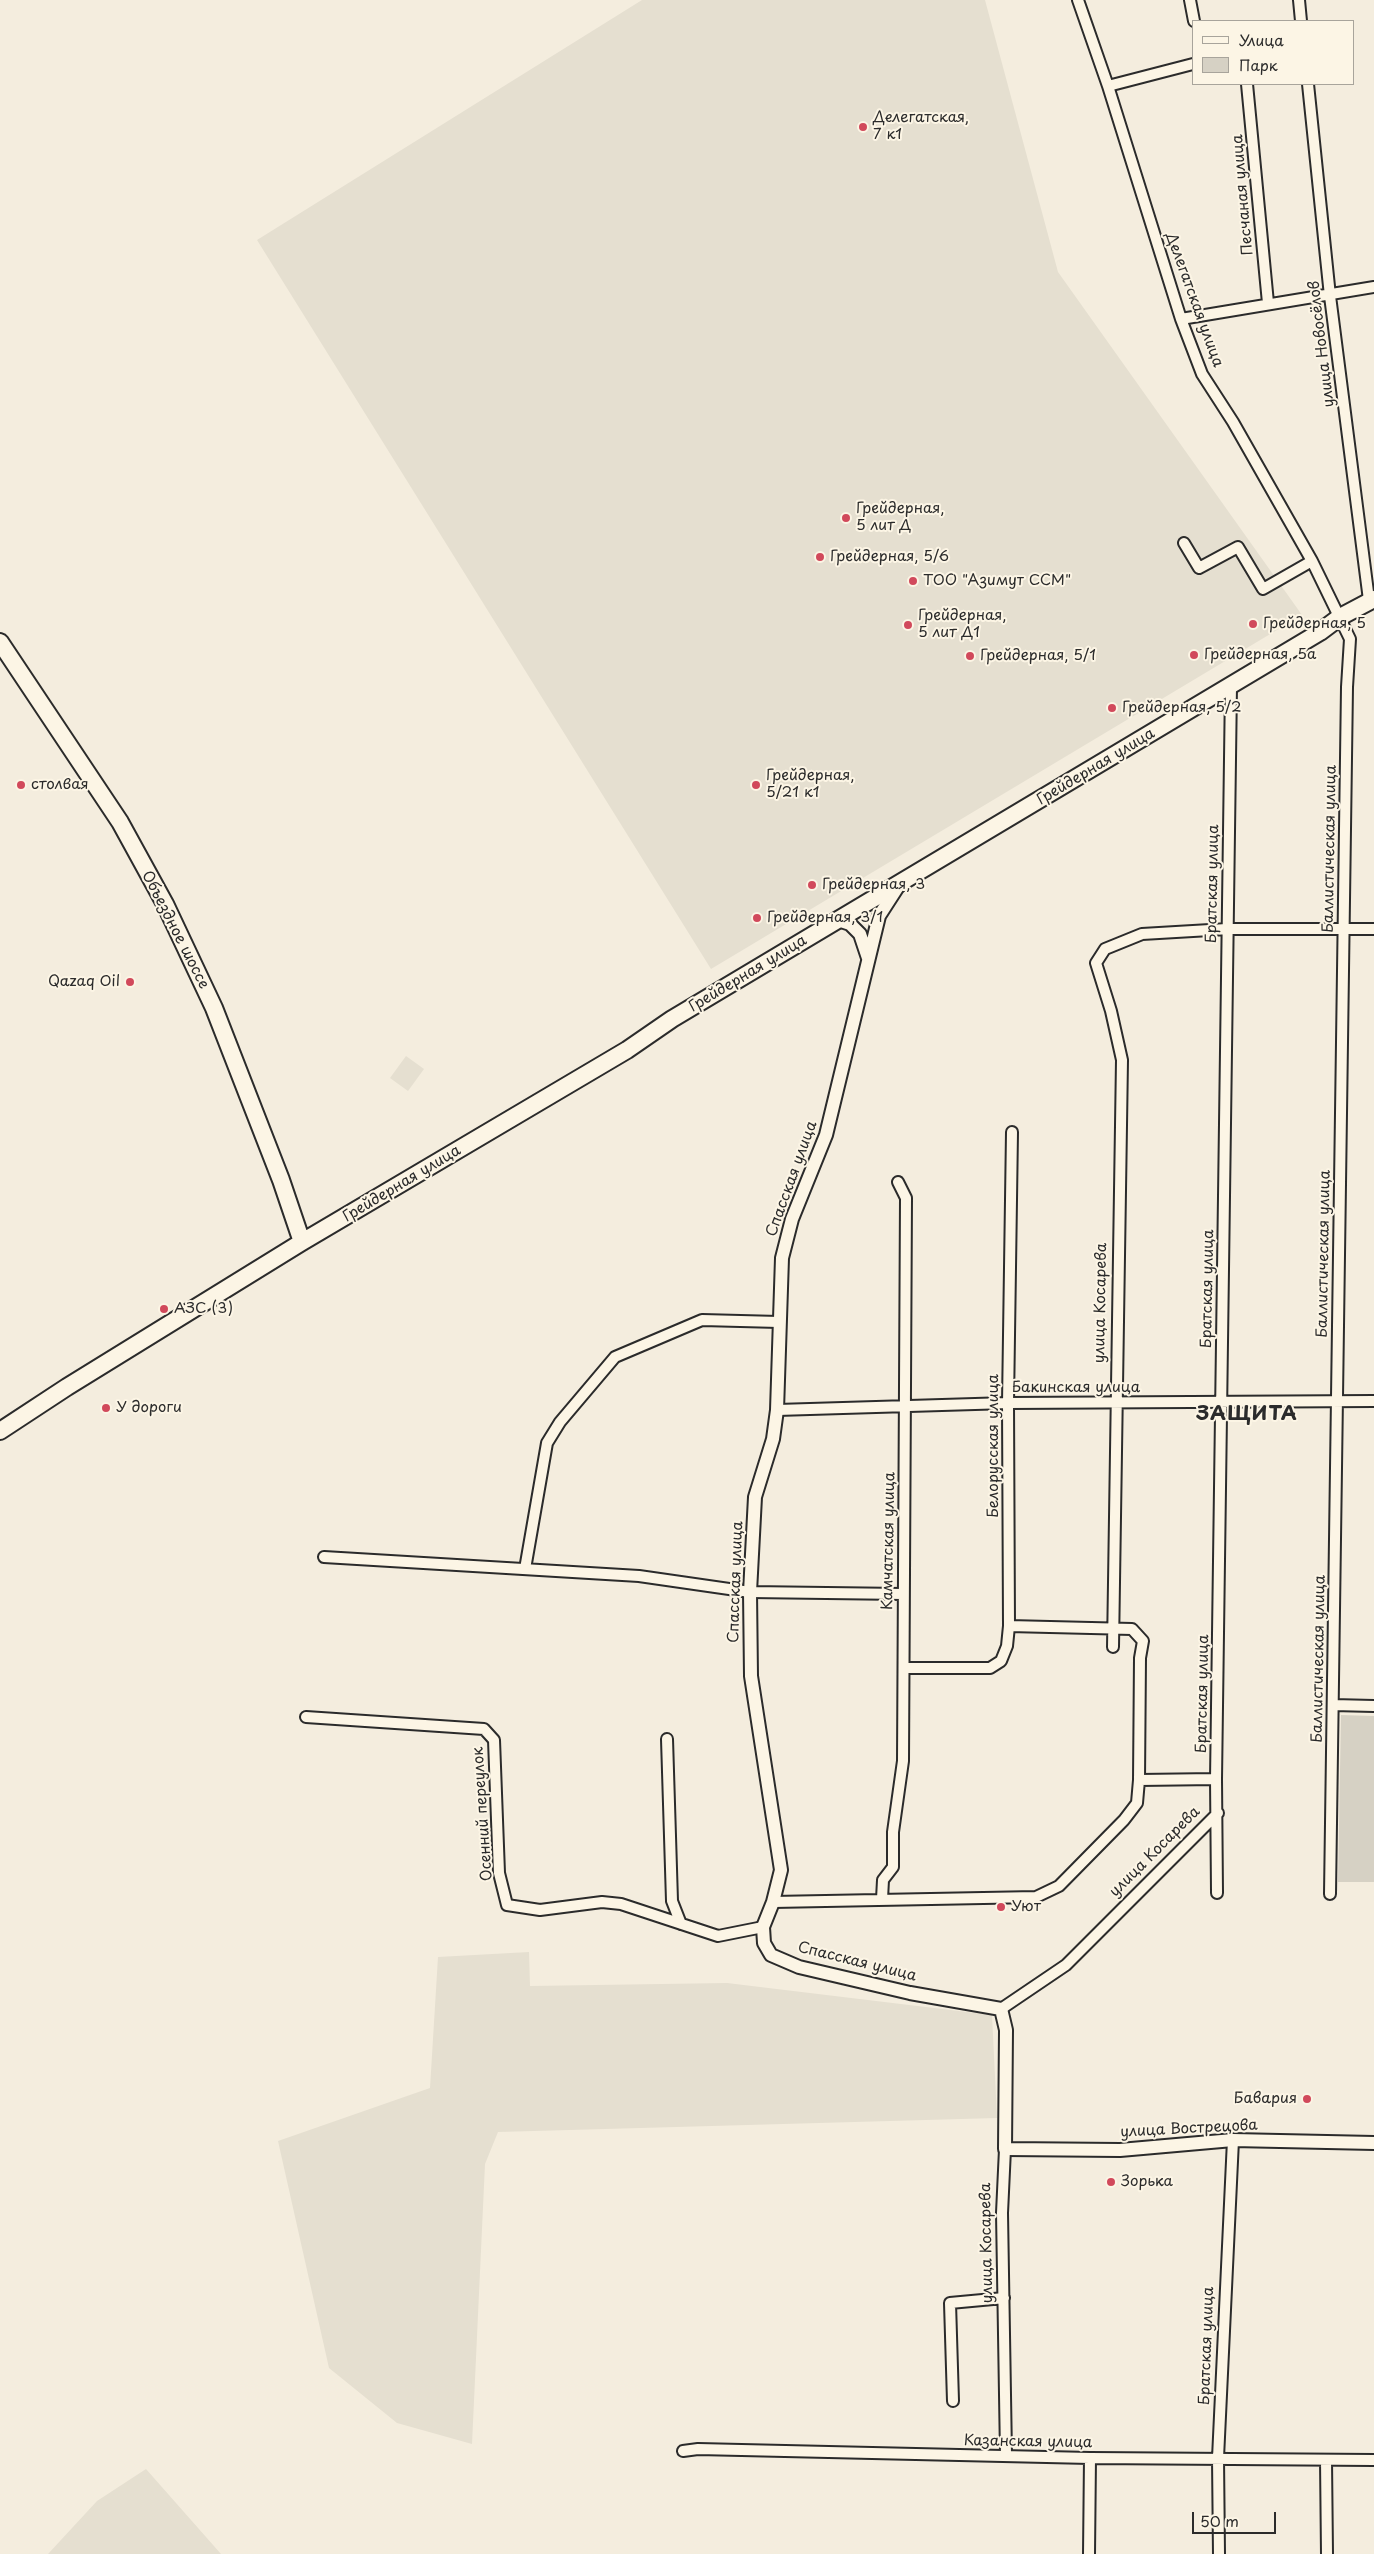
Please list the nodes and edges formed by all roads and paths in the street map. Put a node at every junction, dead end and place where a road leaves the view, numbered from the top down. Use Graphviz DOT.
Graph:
graph roads {
  1 [pos="1078,0"];
  2 [pos="1190,0"];
  3 [pos="1299,0"];
  4 [pos="1194,20"];
  5 [pos="1302,20"];
  6 [pos="1192,64"];
  7 [pos="1247,85"];
  8 [pos="1308,85"];
  9 [pos="1108,86"];
  10 [pos="1374,287"];
  11 [pos="1330,296"];
  12 [pos="1268,303"];
  13 [pos="1181,319"];
  14 [pos="1184,543"];
  15 [pos="1312,561"];
  16 [pos="1371,600"];
  17 [pos="1340,617"];
  18 [pos="0,642"];
  19 [pos="1231,686"];
  20 [pos="900,883"];
  21 [pos="838,920"];
  22 [pos="1227,929"];
  23 [pos="1374,929"];
  24 [pos="1344,930"];
  25 [pos="868,960"];
  26 [pos="1012,1132"];
  27 [pos="898,1182"];
  28 [pos="302,1242"];
  29 [pos="779,1322"];
  30 [pos="1374,1401"];
  31 [pos="1336,1402"];
  32 [pos="1008,1403"];
  33 [pos="1116,1403"];
  34 [pos="1222,1403"];
  35 [pos="906,1407"];
  36 [pos="777,1410"];
  37 [pos="0,1432"];
  38 [pos="324,1557"];
  39 [pos="525,1569"];
  40 [pos="750,1592"];
  41 [pos="904,1594"];
  42 [pos="1009,1626"];
  43 [pos="1113,1628"];
  44 [pos="1113,1648"];
  45 [pos="904,1668"];
  46 [pos="1333,1705"];
  47 [pos="1374,1706"];
  48 [pos="306,1717"];
  49 [pos="667,1739"];
  50 [pos="1216,1779"];
  51 [pos="1138,1780"];
  52 [pos="1218,1813"];
  53 [pos="1217,1893"];
  54 [pos="1330,1894"];
  55 [pos="882,1899"];
  56 [pos="773,1902"];
  57 [pos="681,1924"];
  58 [pos="763,1927"];
  59 [pos="1001,2009"];
  60 [pos="1232,2140"];
  61 [pos="1374,2143"];
  62 [pos="1005,2149"];
  63 [pos="1004,2298"];
  64 [pos="954,2401"];
  65 [pos="682,2451"];
  66 [pos="1006,2456"];
  67 [pos="1090,2458"];
  68 [pos="1218,2458"];
  69 [pos="1326,2460"];
  70 [pos="1374,2460"];
  71 [pos="1089,2554"];
  72 [pos="1220,2554"];
  73 [pos="1327,2554"];
  1 -- 9 [label="street, Делегатская улица"];
  2 -- 4 [label="street"];
  3 -- 5 [label="street"];
  6 -- 9 [label="street"];
  7 -- 12 [label="street, Песчаная улица"];
  8 -- 11 [label="street, улица Новосёлов"];
  9 -- 13 [label="street, Делегатская улица"];
  10 -- 11 [label="street"];
  11 -- 12 [label="street"];
  11 -- 16 [label="street, улица Новосёлов"];
  12 -- 13 [label="street"];
  13 -- 15 [label="street, Делегатская улица"];
  14 -- 15 [label="street"];
  15 -- 17 [label="street, Делегатская улица"];
  16 -- 17 [label="main road, Грейдерная улица"];
  17 -- 19 [label="main road, Грейдерная улица"];
  17 -- 24 [label="street, Баллистическая улица"];
  18 -- 28 [label="main road, Объездное шоссе"];
  19 -- 20 [label="main road, Грейдерная улица"];
  19 -- 22 [label="street, Братская улица"];
  20 -- 21 [label="main road, Грейдерная улица"];
  20 -- 25 [label="street, Спасская улица"];
  21 -- 25 [label="street"];
  21 -- 28 [label="main road, Грейдерная улица"];
  22 -- 24 [label="street"];
  22 -- 33 [label="street, улица Косарева"];
  22 -- 34 [label="street, Братская улица"];
  23 -- 24 [label="street"];
  24 -- 31 [label="street, Баллистическая улица"];
  25 -- 29 [label="street, Спасская улица"];
  26 -- 32 [label="street, Белорусская улица"];
  27 -- 35 [label="street, Камчатская улица"];
  28 -- 37 [label="main road, Грейдерная улица"];
  29 -- 36 [label="street, Спасская улица"];
  29 -- 39 [label="street"];
  30 -- 31 [label="street, Бакинская улица"];
  31 -- 34 [label="street, Бакинская улица"];
  31 -- 46 [label="street, Баллистическая улица"];
  32 -- 33 [label="street, Бакинская улица"];
  32 -- 35 [label="street, Бакинская улица"];
  32 -- 42 [label="street, Белорусская улица"];
  33 -- 34 [label="street, Бакинская улица"];
  33 -- 43 [label="street, улица Косарева"];
  34 -- 50 [label="street, Братская улица"];
  35 -- 36 [label="street, Бакинская улица"];
  35 -- 41 [label="street, Камчатская улица"];
  36 -- 40 [label="street, Спасская улица"];
  38 -- 39 [label="street"];
  39 -- 40 [label="street"];
  40 -- 41 [label="street"];
  40 -- 56 [label="street, Спасская улица"];
  41 -- 45 [label="street, Камчатская улица"];
  42 -- 43 [label="street"];
  42 -- 45 [label="street, Белорусская улица"];
  43 -- 44 [label="street, улица Косарева"];
  43 -- 51 [label="street"];
  45 -- 55 [label="street, Камчатская улица"];
  46 -- 47 [label="street"];
  46 -- 54 [label="street, Баллистическая улица"];
  48 -- 57 [label="street, Осенний переулок"];
  49 -- 57 [label="street"];
  50 -- 51 [label="street"];
  50 -- 52 [label="street, Братская улица"];
  51 -- 55 [label="street"];
  52 -- 53 [label="street, Братская улица"];
  52 -- 59 [label="street, улица Косарева"];
  55 -- 56 [label="street"];
  56 -- 58 [label="street, Спасская улица"];
  57 -- 58 [label="street, Осенний переулок"];
  58 -- 59 [label="street, Спасская улица"];
  59 -- 62 [label="street, улица Косарева"];
  60 -- 61 [label="street, улица Вострецова"];
  60 -- 62 [label="street, улица Вострецова"];
  60 -- 68 [label="street, Братская улица"];
  62 -- 63 [label="street, улица Косарева"];
  63 -- 64 [label="street"];
  63 -- 66 [label="street, улица Косарева"];
  65 -- 66 [label="street, Казанская улица"];
  66 -- 67 [label="street, Казанская улица"];
  67 -- 68 [label="street, Казанская улица"];
  67 -- 71 [label="street"];
  68 -- 69 [label="street, Казанская улица"];
  68 -- 72 [label="street, Братская улица"];
  69 -- 70 [label="street, Казанская улица"];
  69 -- 73 [label="street"];
}
